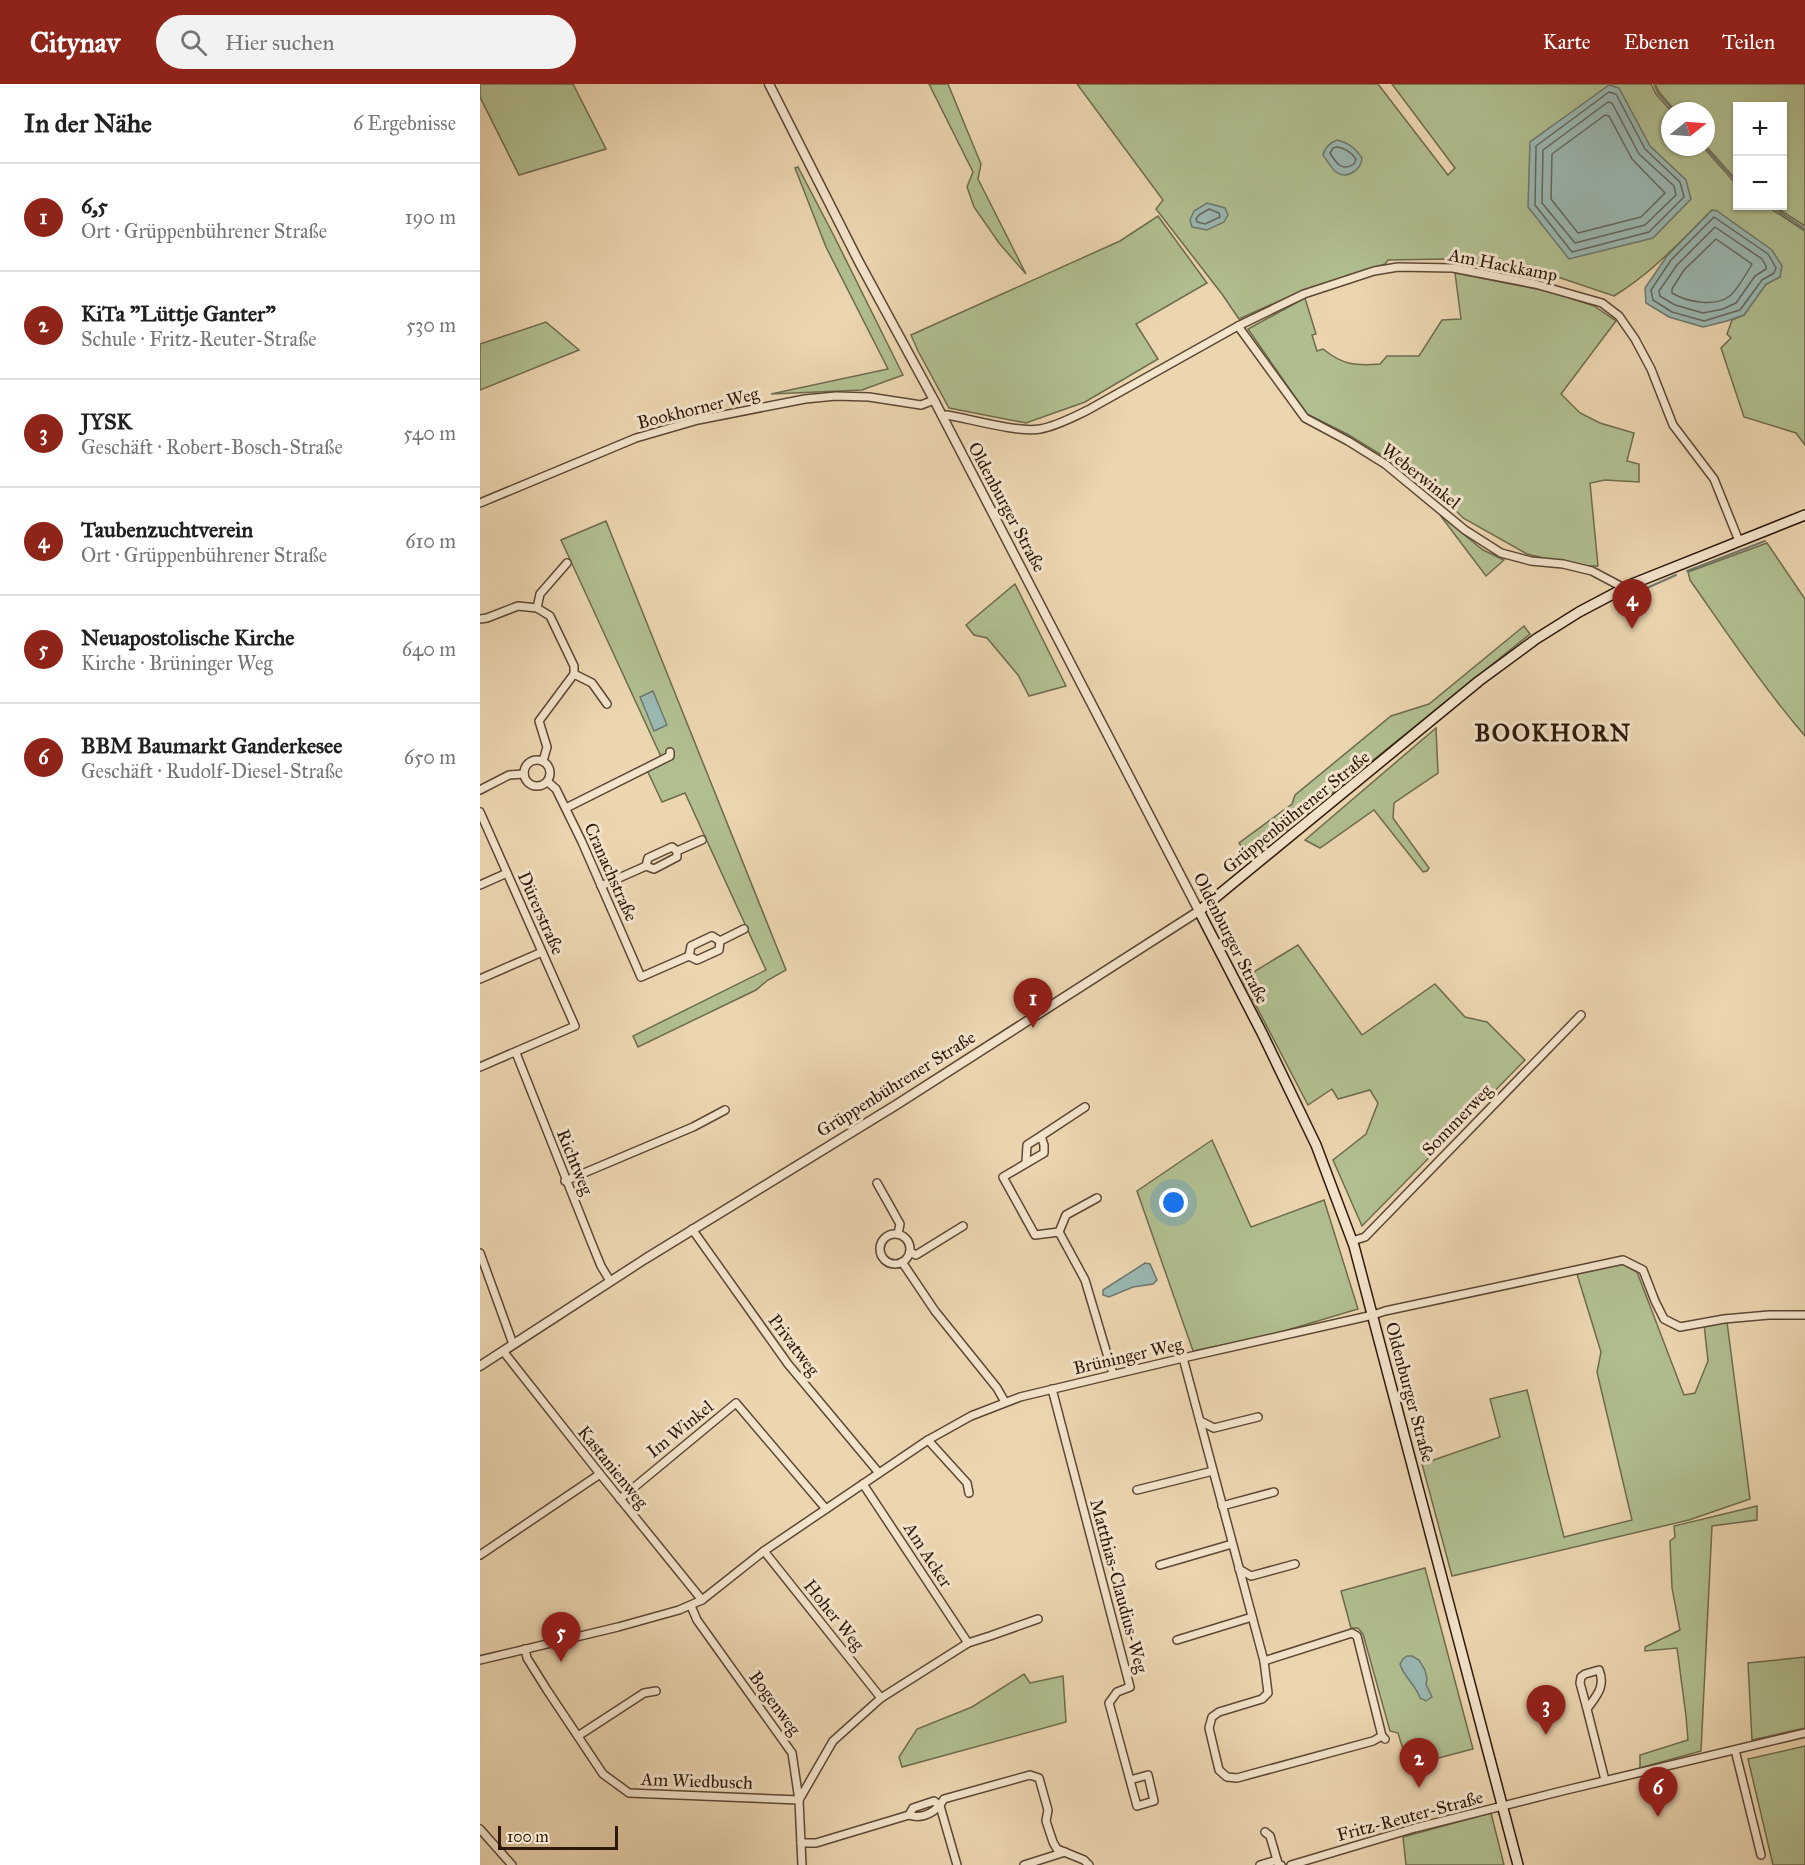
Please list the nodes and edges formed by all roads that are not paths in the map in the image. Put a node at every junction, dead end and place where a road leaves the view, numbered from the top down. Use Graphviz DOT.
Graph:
graph roads {
  1 [pos="769,84"];
  2 [pos="1238,327"];
  3 [pos="933,400"];
  4 [pos="942,416"];
  5 [pos="480,502"];
  6 [pos="1805,515"];
  7 [pos="1739,541"];
  8 [pos="567,563"];
  9 [pos="1624,588"];
  10 [pos="537,608"];
  11 [pos="480,619"];
  12 [pos="574,674"];
  13 [pos="607,704"];
  14 [pos="670,752"];
  15 [pos="543,761"];
  16 [pos="524,774"];
  17 [pos="548,782"];
  18 [pos="480,790"];
  19 [pos="566,808"];
  20 [pos="480,812"];
  21 [pos="702,840"];
  22 [pos="677,851"];
  23 [pos="646,866"];
  24 [pos="507,873"];
  25 [pos="480,885"];
  26 [pos="601,886"];
  27 [pos="1199,911"];
  28 [pos="744,929"];
  29 [pos="720,941"];
  30 [pos="542,952"];
  31 [pos="689,956"];
  32 [pos="480,979"];
  33 [pos="1581,1016"];
  34 [pos="516,1053"];
  35 [pos="480,1067"];
  36 [pos="1085,1107"];
  37 [pos="725,1110"];
  38 [pos="1041,1136"];
  39 [pos="1026,1162"];
  40 [pos="566,1181"];
  41 [pos="877,1183"];
  42 [pos="1097,1198"];
  43 [pos="963,1226"];
  44 [pos="692,1229"];
  45 [pos="1059,1232"];
  46 [pos="898,1234"];
  47 [pos="1352,1241"];
  48 [pos="910,1252"];
  49 [pos="480,1253"];
  50 [pos="902,1262"];
  51 [pos="610,1281"];
  52 [pos="1373,1315"];
  53 [pos="1805,1315"];
  54 [pos="513,1344"];
  55 [pos="503,1351"];
  56 [pos="1183,1358"];
  57 [pos="480,1366"];
  58 [pos="1113,1374"];
  59 [pos="1052,1389"];
  60 [pos="1005,1402"];
  61 [pos="1258,1417"];
  62 [pos="1200,1421"];
  63 [pos="1214,1428"];
  64 [pos="928,1440"];
  65 [pos="1206,1440"];
  66 [pos="1213,1471"];
  67 [pos="879,1473"];
  68 [pos="600,1474"];
  69 [pos="863,1484"];
  70 [pos="1137,1490"];
  71 [pos="1275,1492"];
  72 [pos="969,1493"];
  73 [pos="620,1499"];
  74 [pos="1222,1506"];
  75 [pos="826,1509"];
  76 [pos="1232,1544"];
  77 [pos="764,1551"];
  78 [pos="480,1555"];
  79 [pos="1295,1564"];
  80 [pos="1160,1565"];
  81 [pos="1239,1569"];
  82 [pos="1251,1576"];
  83 [pos="1244,1588"];
  84 [pos="702,1600"];
  85 [pos="691,1606"];
  86 [pos="1252,1617"];
  87 [pos="1038,1618"];
  88 [pos="1177,1640"];
  89 [pos="968,1643"];
  90 [pos="525,1649"];
  91 [pos="480,1660"];
  92 [pos="1264,1661"];
  93 [pos="656,1691"];
  94 [pos="881,1698"];
  95 [pos="1587,1709"];
  96 [pos="1805,1733"];
  97 [pos="578,1736"];
  98 [pos="1735,1750"];
  99 [pos="1130,1779"];
  100 [pos="1605,1780"];
  101 [pos="799,1800"];
  102 [pos="940,1806"];
  103 [pos="1503,1806"];
  104 [pos="480,1829"];
  105 [pos="1265,1832"];
  106 [pos="801,1843"];
  107 [pos="1065,1852"];
  108 [pos="1761,1855"];
  109 [pos="1279,1862"];
  110 [pos="512,1865"];
  111 [pos="802,1865"];
  112 [pos="957,1865"];
  113 [pos="1024,1865"];
  114 [pos="1089,1865"];
  115 [pos="1260,1865"];
  116 [pos="1291,1865"];
  117 [pos="1518,1865"];
  1 -- 3 [label="street, Oldenburger Straße"];
  2 -- 4 [label="street, Am Hackkamp"];
  2 -- 7 [label="street, Am Hackkamp"];
  2 -- 9 [label="street, Weberwinkel"];
  3 -- 4 [label="street, Oldenburger Straße"];
  3 -- 5 [label="street, Bookhorner Weg"];
  4 -- 27 [label="street, Oldenburger Straße"];
  6 -- 7 [label="main road, Grüppenbührener Straße"];
  7 -- 9 [label="main road, Grüppenbührener Straße"];
  8 -- 10 [label="street"];
  9 -- 27 [label="main road, Grüppenbührener Straße"];
  10 -- 11 [label="street"];
  10 -- 12 [label="street"];
  12 -- 13 [label="street"];
  12 -- 15 [label="street"];
  14 -- 19 [label="street"];
  15 -- 16 [label="street"];
  15 -- 17 [label="street"];
  16 -- 17 [label="street"];
  16 -- 18 [label="street"];
  17 -- 19 [label="street, Cranachstraße"];
  19 -- 26 [label="street, Cranachstraße"];
  20 -- 24 [label="street, Dürerstraße"];
  21 -- 22 [label="street"];
  22 -- 23 [label="street"];
  22 -- 23 [label="street"];
  23 -- 26 [label="street"];
  24 -- 25 [label="street"];
  24 -- 30 [label="street, Dürerstraße"];
  26 -- 31 [label="street, Cranachstraße"];
  27 -- 44 [label="street, Grüppenbührener Straße"];
  27 -- 47 [label="main road, Oldenburger Straße"];
  28 -- 29 [label="street"];
  29 -- 31 [label="street"];
  29 -- 31 [label="street"];
  30 -- 32 [label="street"];
  30 -- 34 [label="street, Dürerstraße"];
  33 -- 47 [label="street, Sommerweg"];
  34 -- 35 [label="street"];
  34 -- 40 [label="street, Richtweg"];
  36 -- 38 [label="street"];
  37 -- 40 [label="street"];
  38 -- 39 [label="street"];
  38 -- 39 [label="street"];
  39 -- 45 [label="street"];
  40 -- 51 [label="street, Richtweg"];
  41 -- 46 [label="street"];
  42 -- 45 [label="street"];
  43 -- 48 [label="street"];
  44 -- 51 [label="street, Grüppenbührener Straße"];
  44 -- 67 [label="street, Privatweg"];
  45 -- 58 [label="street"];
  46 -- 48 [label="street"];
  46 -- 50 [label="street"];
  47 -- 52 [label="main road, Oldenburger Straße"];
  48 -- 50 [label="street"];
  49 -- 54 [label="street"];
  50 -- 60 [label="street"];
  51 -- 54 [label="street, Grüppenbührener Straße"];
  52 -- 53 [label="street, Brüninger Weg"];
  52 -- 56 [label="street, Brüninger Weg"];
  52 -- 103 [label="main road, Oldenburger Straße"];
  54 -- 55 [label="street, Grüppenbührener Straße"];
  55 -- 57 [label="street, Grüppenbührener Straße"];
  55 -- 68 [label="street, Kastanienweg"];
  56 -- 58 [label="street, Brüninger Weg"];
  56 -- 62 [label="street"];
  58 -- 59 [label="street, Brüninger Weg"];
  59 -- 60 [label="street, Brüninger Weg"];
  59 -- 99 [label="street, Matthias-Claudius-Weg"];
  60 -- 64 [label="street, Brüninger Weg"];
  61 -- 63 [label="street"];
  62 -- 63 [label="street"];
  62 -- 65 [label="street"];
  63 -- 65 [label="street"];
  64 -- 67 [label="street, Brüninger Weg"];
  64 -- 72 [label="street"];
  65 -- 66 [label="street"];
  66 -- 70 [label="street"];
  66 -- 74 [label="street"];
  67 -- 69 [label="street, Brüninger Weg"];
  68 -- 73 [label="street, Kastanienweg"];
  68 -- 78 [label="street"];
  69 -- 75 [label="street, Brüninger Weg"];
  69 -- 89 [label="street, Am Acker"];
  71 -- 74 [label="street"];
  73 -- 75 [label="street, Im Winkel"];
  73 -- 84 [label="street, Kastanienweg"];
  74 -- 76 [label="street"];
  75 -- 77 [label="street, Brüninger Weg"];
  76 -- 80 [label="street"];
  76 -- 81 [label="street"];
  77 -- 84 [label="street, Brüninger Weg"];
  77 -- 94 [label="street, Hoher Weg"];
  79 -- 82 [label="street"];
  81 -- 82 [label="street"];
  81 -- 83 [label="street"];
  82 -- 83 [label="street"];
  83 -- 86 [label="street"];
  84 -- 85 [label="street, Brüninger Weg"];
  85 -- 90 [label="street, Brüninger Weg"];
  85 -- 101 [label="street, Bogenweg"];
  86 -- 88 [label="street"];
  86 -- 92 [label="street"];
  87 -- 89 [label="street"];
  89 -- 94 [label="street"];
  90 -- 91 [label="street, Brüninger Weg"];
  90 -- 97 [label="street, Am Wiedbusch"];
  92 -- 92 [label="street"];
  93 -- 97 [label="street"];
  94 -- 101 [label="street"];
  95 -- 95 [label="street"];
  95 -- 100 [label="street"];
  96 -- 98 [label="street, Fritz-Reuter-Straße"];
  97 -- 101 [label="street, Am Wiedbusch"];
  98 -- 100 [label="street, Fritz-Reuter-Straße"];
  98 -- 108 [label="street"];
  99 -- 99 [label="street, Matthias-Claudius-Weg"];
  100 -- 103 [label="street, Fritz-Reuter-Straße"];
  101 -- 106 [label="street, Bogenweg"];
  102 -- 106 [label="street"];
  102 -- 107 [label="street"];
  102 -- 112 [label="street"];
  103 -- 116 [label="street, Fritz-Reuter-Straße"];
  103 -- 117 [label="main road, Oldenburger Straße"];
  104 -- 110 [label="street"];
  105 -- 109 [label="street"];
  106 -- 111 [label="street, Bogenweg"];
  107 -- 113 [label="street"];
  107 -- 114 [label="street"];
  109 -- 115 [label="street"];
}
